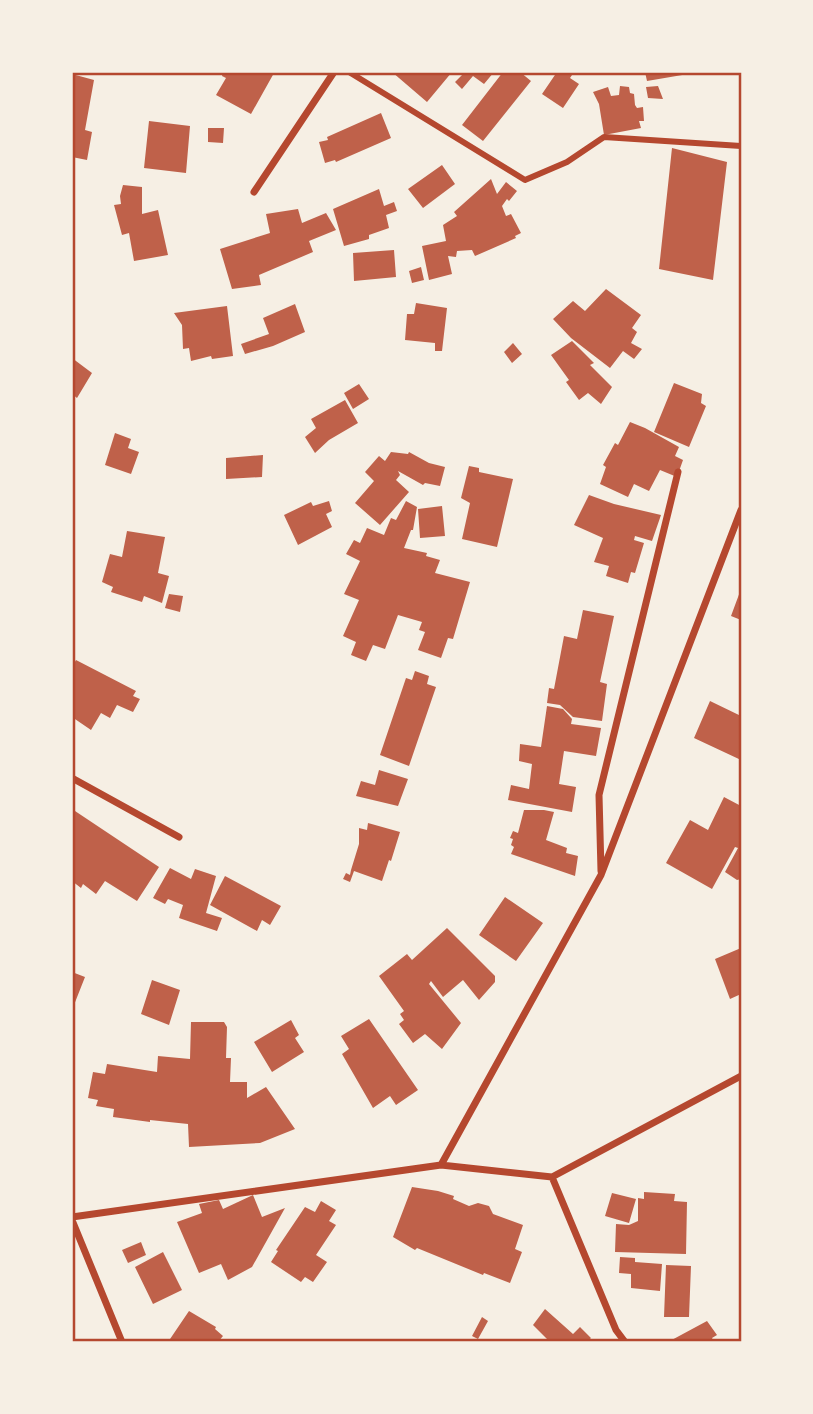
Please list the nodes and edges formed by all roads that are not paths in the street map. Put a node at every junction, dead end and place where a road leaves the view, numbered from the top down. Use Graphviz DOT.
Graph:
graph roads {
  1 [pos="334,72"];
  2 [pos="349,72"];
  3 [pos="741,146"];
  4 [pos="254,192"];
  5 [pos="678,472"];
  6 [pos="741,510"];
  7 [pos="72,778"];
  8 [pos="179,836"];
  9 [pos="601,875"];
  10 [pos="741,1076"];
  11 [pos="441,1165"];
  12 [pos="552,1177"];
  13 [pos="72,1218"];
  14 [pos="122,1342"];
  15 [pos="625,1342"];
  1 -- 4 [label="street"];
  2 -- 3 [label="street"];
  5 -- 9 [label="street"];
  6 -- 9 [label="street"];
  7 -- 8 [label="street"];
  9 -- 11 [label="street"];
  10 -- 12 [label="street"];
  11 -- 12 [label="street"];
  11 -- 13 [label="street"];
  12 -- 15 [label="street"];
  13 -- 14 [label="street"];
}
